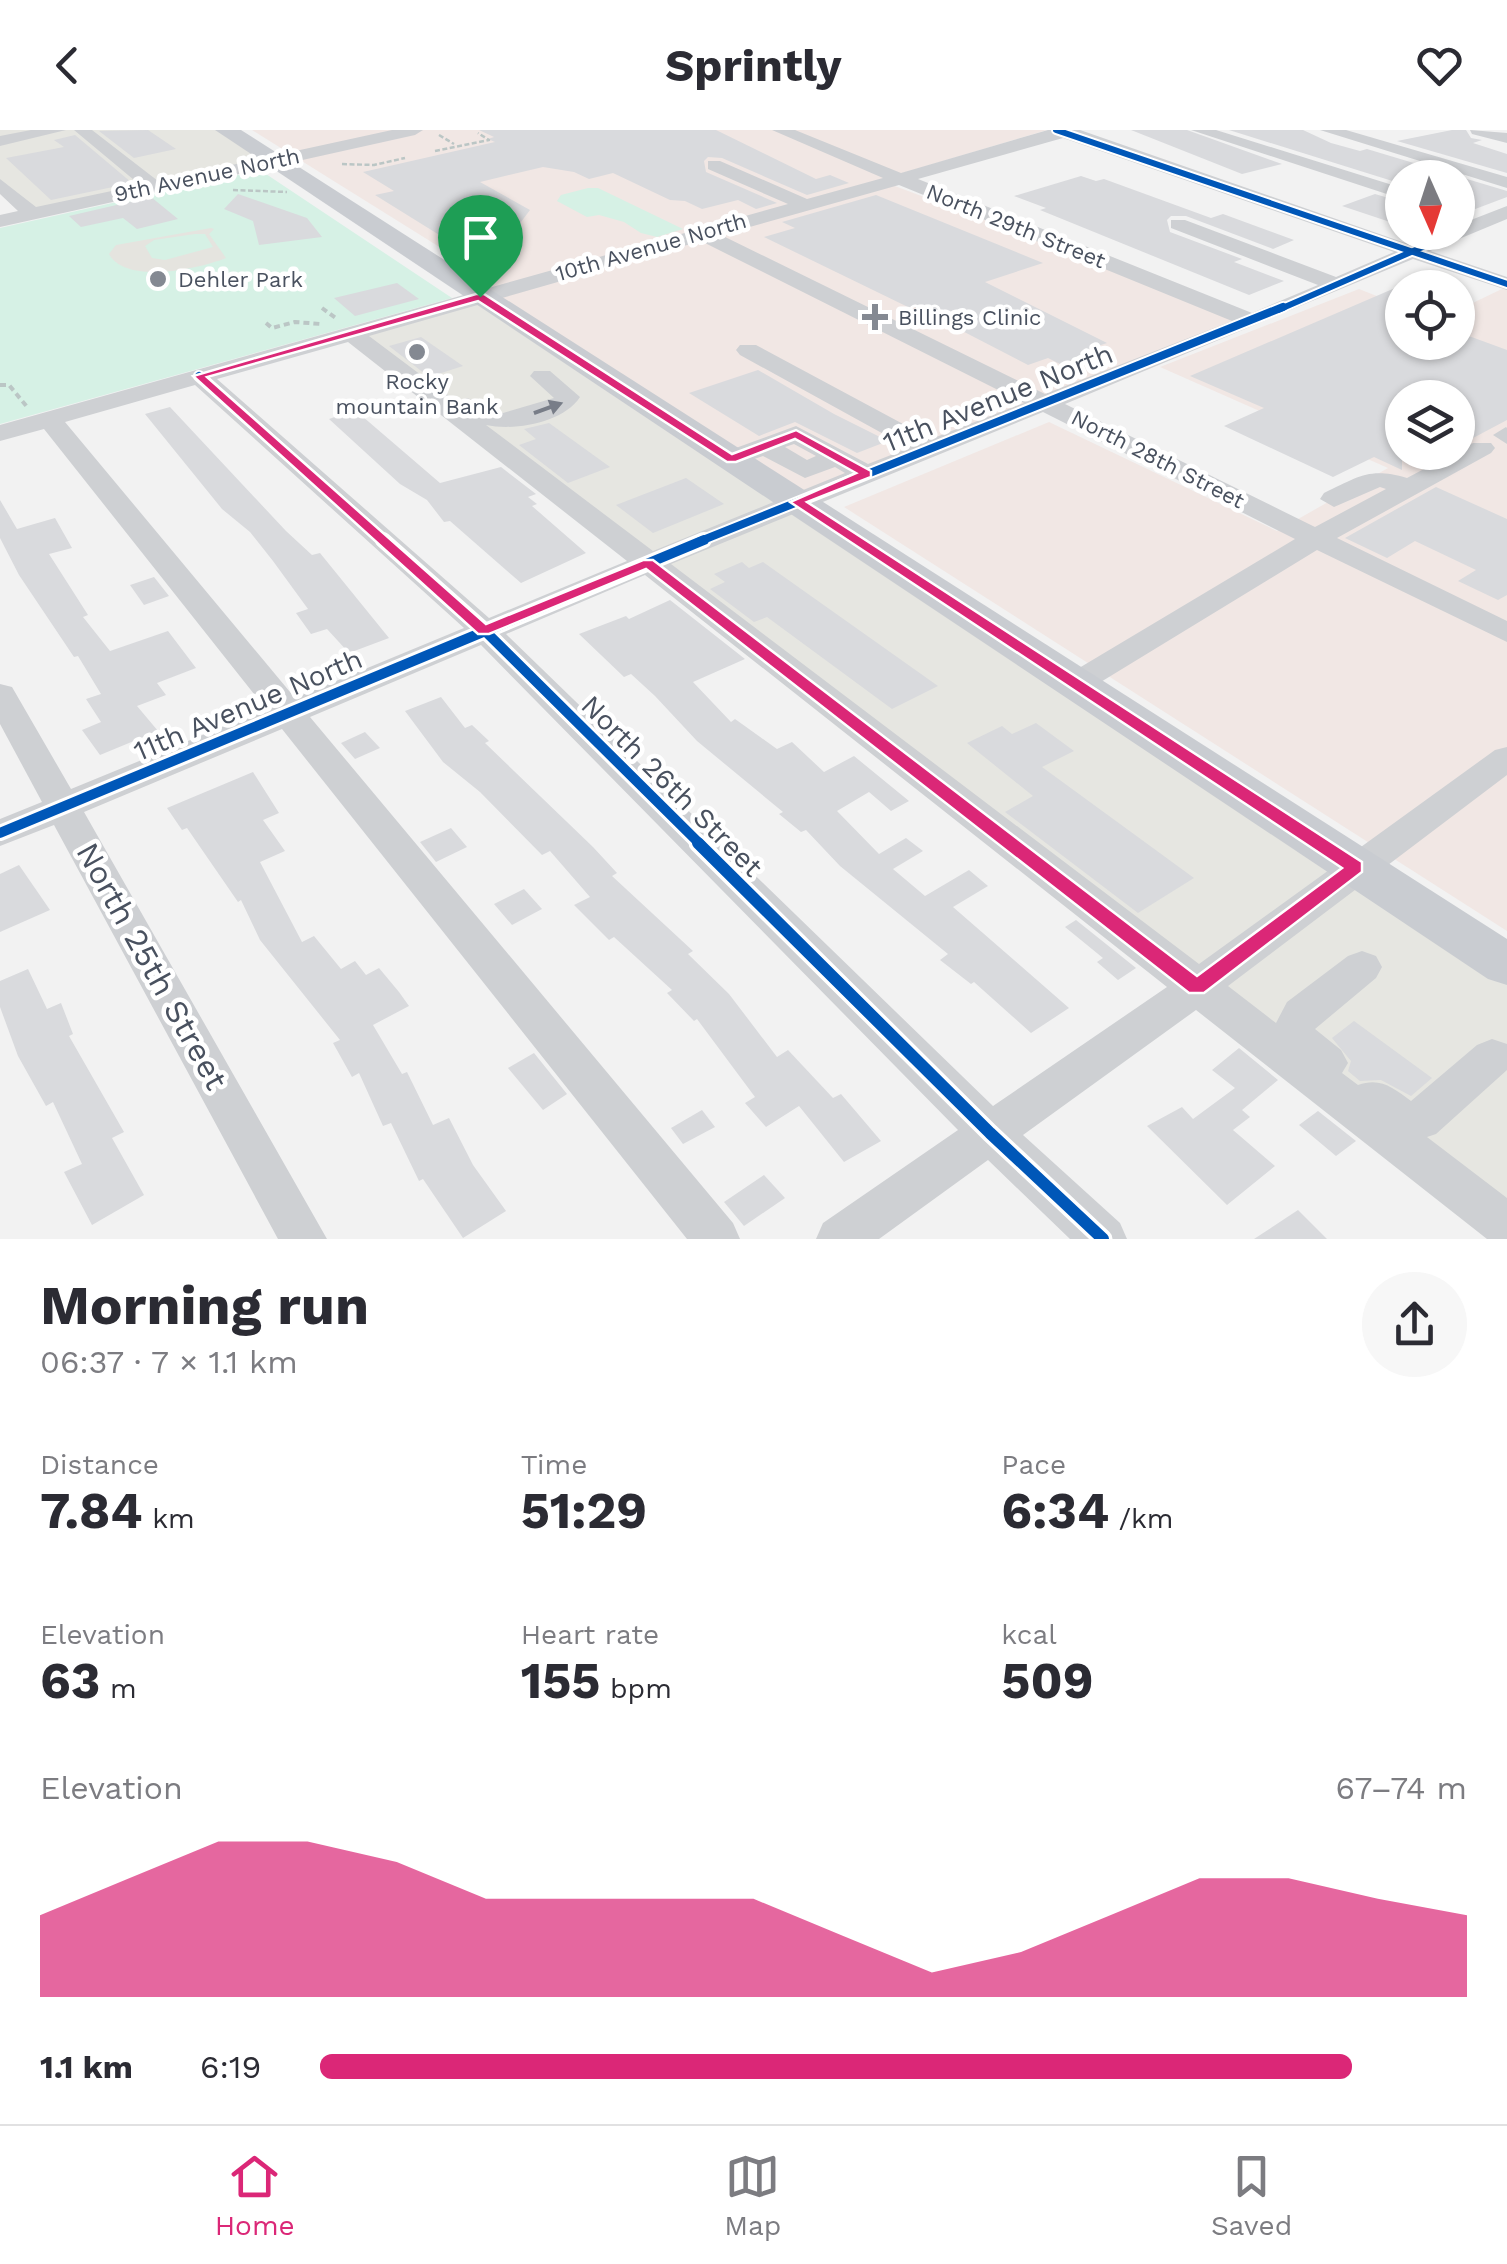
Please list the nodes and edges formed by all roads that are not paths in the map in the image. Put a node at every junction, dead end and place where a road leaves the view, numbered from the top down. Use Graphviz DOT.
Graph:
graph roads {
  1 [pos="58,130"];
  2 [pos="82,130"];
  3 [pos="226,130"];
  4 [pos="415,130"];
  5 [pos="780,130"];
  6 [pos="1199,130"];
  7 [pos="1328,130"];
  8 [pos="1478,130"];
  9 [pos="1064,131"];
  10 [pos="367,134"];
  11 [pos="1507,138"];
  12 [pos="0,141"];
  13 [pos="273,161"];
  14 [pos="714,165"];
  15 [pos="896,177"];
  16 [pos="1507,183"];
  17 [pos="0,184"];
  18 [pos="153,186"];
  19 [pos="1385,189"];
  20 [pos="804,204"];
  21 [pos="1507,212"];
  22 [pos="32,214"];
  23 [pos="1475,216"];
  24 [pos="0,220"];
  25 [pos="1487,220"];
  26 [pos="1178,224"];
  27 [pos="1475,225"];
  28 [pos="1507,227"];
  29 [pos="701,233"];
  30 [pos="1411,251"];
  31 [pos="1336,284"];
  32 [pos="1507,284"];
  33 [pos="480,297"];
  34 [pos="334,321"];
  35 [pos="1252,321"];
  36 [pos="748,350"];
  37 [pos="1168,355"];
  38 [pos="1204,369"];
  39 [pos="199,376"];
  40 [pos="542,376"];
  41 [pos="435,381"];
  42 [pos="1046,403"];
  43 [pos="39,415"];
  44 [pos="0,433"];
  45 [pos="1498,440"];
  46 [pos="930,449"];
  47 [pos="731,459"];
  48 [pos="866,474"];
  49 [pos="1410,487"];
  50 [pos="1334,498"];
  51 [pos="796,502"];
  52 [pos="1316,538"];
  53 [pos="648,564"];
  54 [pos="484,630"];
  55 [pos="1507,633"];
  56 [pos="1075,684"];
  57 [pos="0,694"];
  58 [pos="286,714"];
  59 [pos="1507,758"];
  60 [pos="64,807"];
  61 [pos="0,834"];
  62 [pos="1356,867"];
  63 [pos="1507,965"];
  64 [pos="1362,967"];
  65 [pos="1197,987"];
  66 [pos="1492,1057"];
  67 [pos="990,1133"];
  68 [pos="1507,1226"];
  69 [pos="303,1239"];
  70 [pos="716,1239"];
  71 [pos="840,1239"];
  72 [pos="1103,1239"];
  1 -- 12 [label="street"];
  2 -- 18 [label="street"];
  3 -- 13 [label="main road"];
  4 -- 10 [label="street, 9th Avenue North"];
  5 -- 15 [label="street, North 29th Street"];
  6 -- 19 [label="street"];
  7 -- 16 [label="street"];
  8 -- 11 [label="street"];
  9 -- 15 [label="street, 10th Avenue North"];
  9 -- 30 [label="street"];
  10 -- 13 [label="street, 9th Avenue North"];
  13 -- 18 [label="street, 9th Avenue North"];
  13 -- 33 [label="main road"];
  14 -- 20 [label="street"];
  15 -- 20 [label="street, 10th Avenue North"];
  15 -- 35 [label="street, North 29th Street"];
  17 -- 22 [label="street"];
  18 -- 22 [label="street, 9th Avenue North"];
  20 -- 29 [label="street, 10th Avenue North"];
  21 -- 25 [label="street, 11th Avenue North"];
  22 -- 24 [label="street, 9th Avenue North"];
  23 -- 25 [label="street"];
  25 -- 27 [label="street, 11th Avenue North"];
  25 -- 28 [label="street"];
  26 -- 31 [label="street"];
  29 -- 33 [label="street, 10th Avenue North"];
  29 -- 42 [label="street, North 28th Street"];
  30 -- 31 [label="street, 11th Avenue North"];
  30 -- 32 [label="street"];
  31 -- 35 [label="street, 11th Avenue North"];
  33 -- 34 [label="street, 10th Avenue North"];
  33 -- 47 [label="main road"];
  34 -- 39 [label="street, 10th Avenue North"];
  34 -- 53 [label="street"];
  35 -- 37 [label="street, 11th Avenue North"];
  36 -- 46 [label="street"];
  37 -- 38 [label="street"];
  37 -- 42 [label="street, 11th Avenue North"];
  39 -- 43 [label="street, 10th Avenue North"];
  39 -- 54 [label="street, North 26th Street"];
  41 -- 40 [label="street, one-way"];
  42 -- 46 [label="street, 11th Avenue North"];
  42 -- 52 [label="street, North 28th Street"];
  43 -- 44 [label="street, 10th Avenue North"];
  43 -- 58 [label="street"];
  45 -- 49 [label="street"];
  46 -- 48 [label="street, 11th Avenue North"];
  47 -- 48 [label="street"];
  47 -- 51 [label="main road"];
  48 -- 51 [label="street, 11th Avenue North"];
  49 -- 50 [label="street"];
  49 -- 52 [label="street"];
  51 -- 53 [label="street, 11th Avenue North"];
  51 -- 56 [label="main road"];
  52 -- 55 [label="street, North 28th Street"];
  52 -- 56 [label="street"];
  53 -- 54 [label="street, 11th Avenue North"];
  53 -- 65 [label="street"];
  54 -- 58 [label="street, 11th Avenue North"];
  54 -- 67 [label="street, North 26th Street"];
  56 -- 62 [label="main road"];
  57 -- 60 [label="street, North 25th Street"];
  58 -- 60 [label="street, 11th Avenue North"];
  58 -- 70 [label="street"];
  59 -- 62 [label="street"];
  60 -- 61 [label="street, 11th Avenue North"];
  60 -- 69 [label="street, North 25th Street"];
  62 -- 63 [label="main road"];
  62 -- 65 [label="street"];
  64 -- 66 [label="street"];
  65 -- 67 [label="street"];
  65 -- 68 [label="street"];
  67 -- 71 [label="street"];
  67 -- 72 [label="street, North 26th Street"];
}
